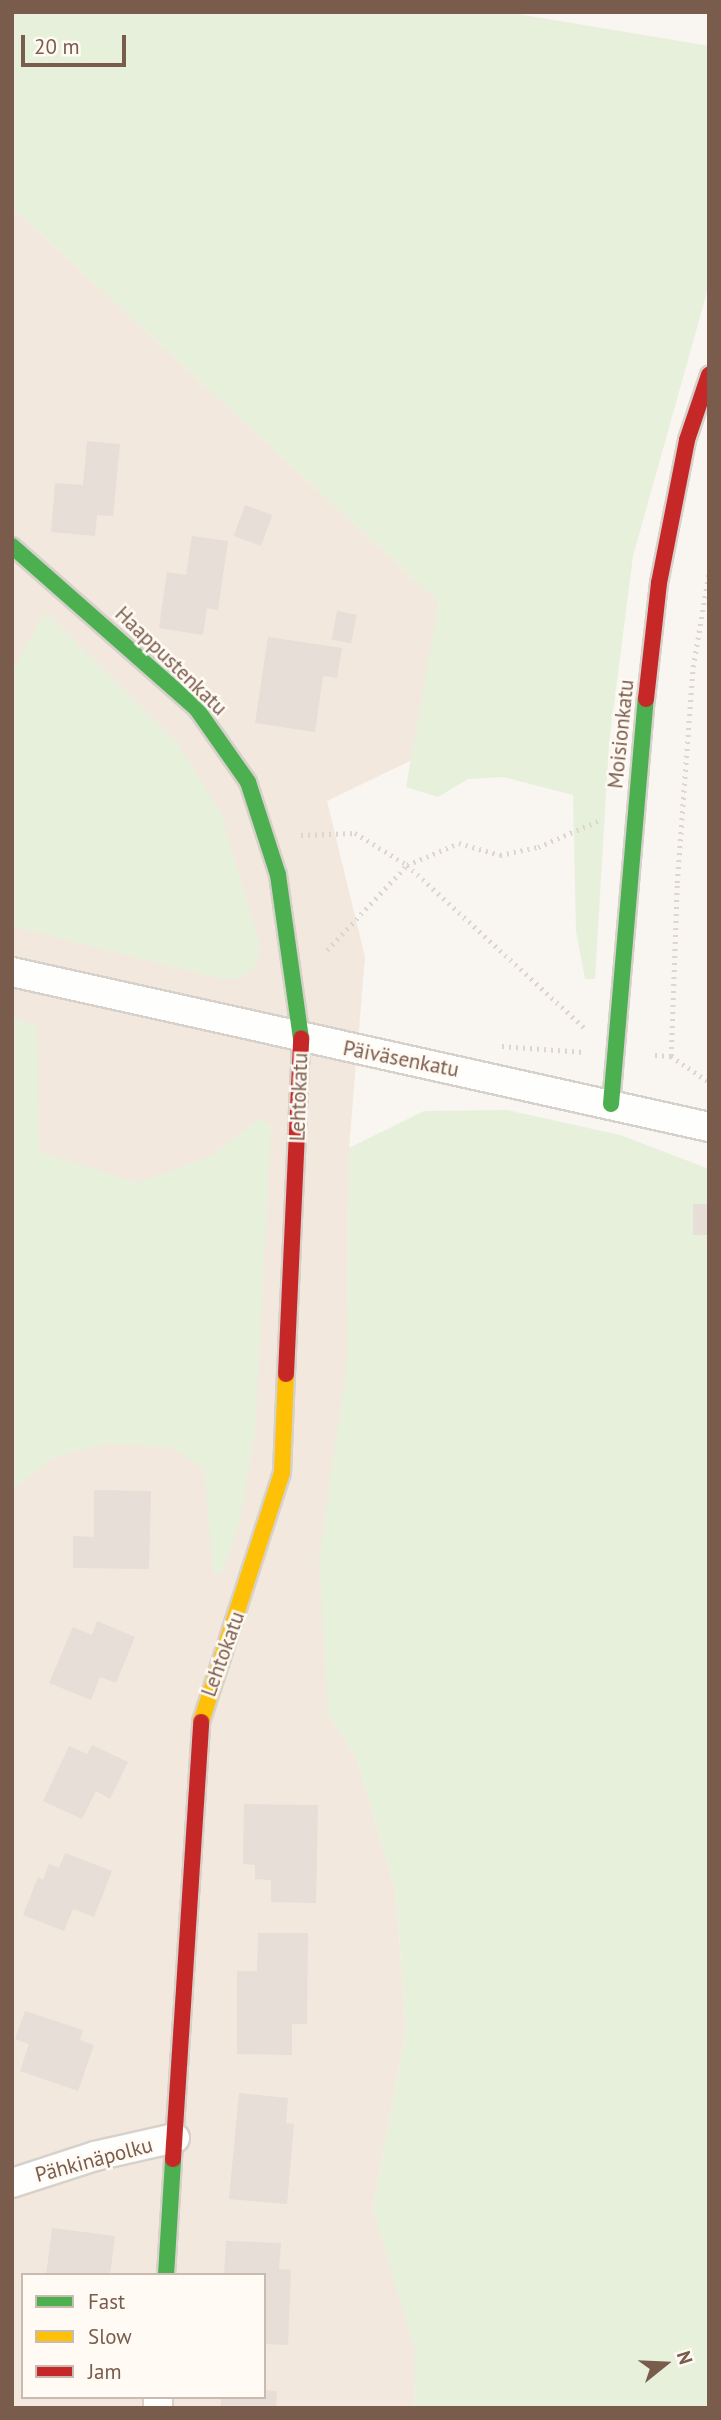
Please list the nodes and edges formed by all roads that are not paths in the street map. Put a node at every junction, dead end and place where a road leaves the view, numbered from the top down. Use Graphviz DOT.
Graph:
graph roads {
  1 [pos="709,375"];
  2 [pos="12,546"];
  3 [pos="12,972"];
  4 [pos="301,1039"];
  5 [pos="611,1104"];
  6 [pos="709,1127"];
  7 [pos="175,2138"];
  8 [pos="12,2183"];
  9 [pos="166,2273"];
  1 -- 5 [label="street, Moisionkatu"];
  2 -- 4 [label="street, Haappustenkatu"];
  3 -- 4 [label="street, Päiväsenkatu"];
  4 -- 5 [label="street, Päiväsenkatu"];
  4 -- 7 [label="street, Lehtokatu"];
  5 -- 6 [label="street, Päiväsenkatu"];
  7 -- 8 [label="street, Pähkinäpolku"];
  7 -- 9 [label="street, Lehtokatu"];
}
